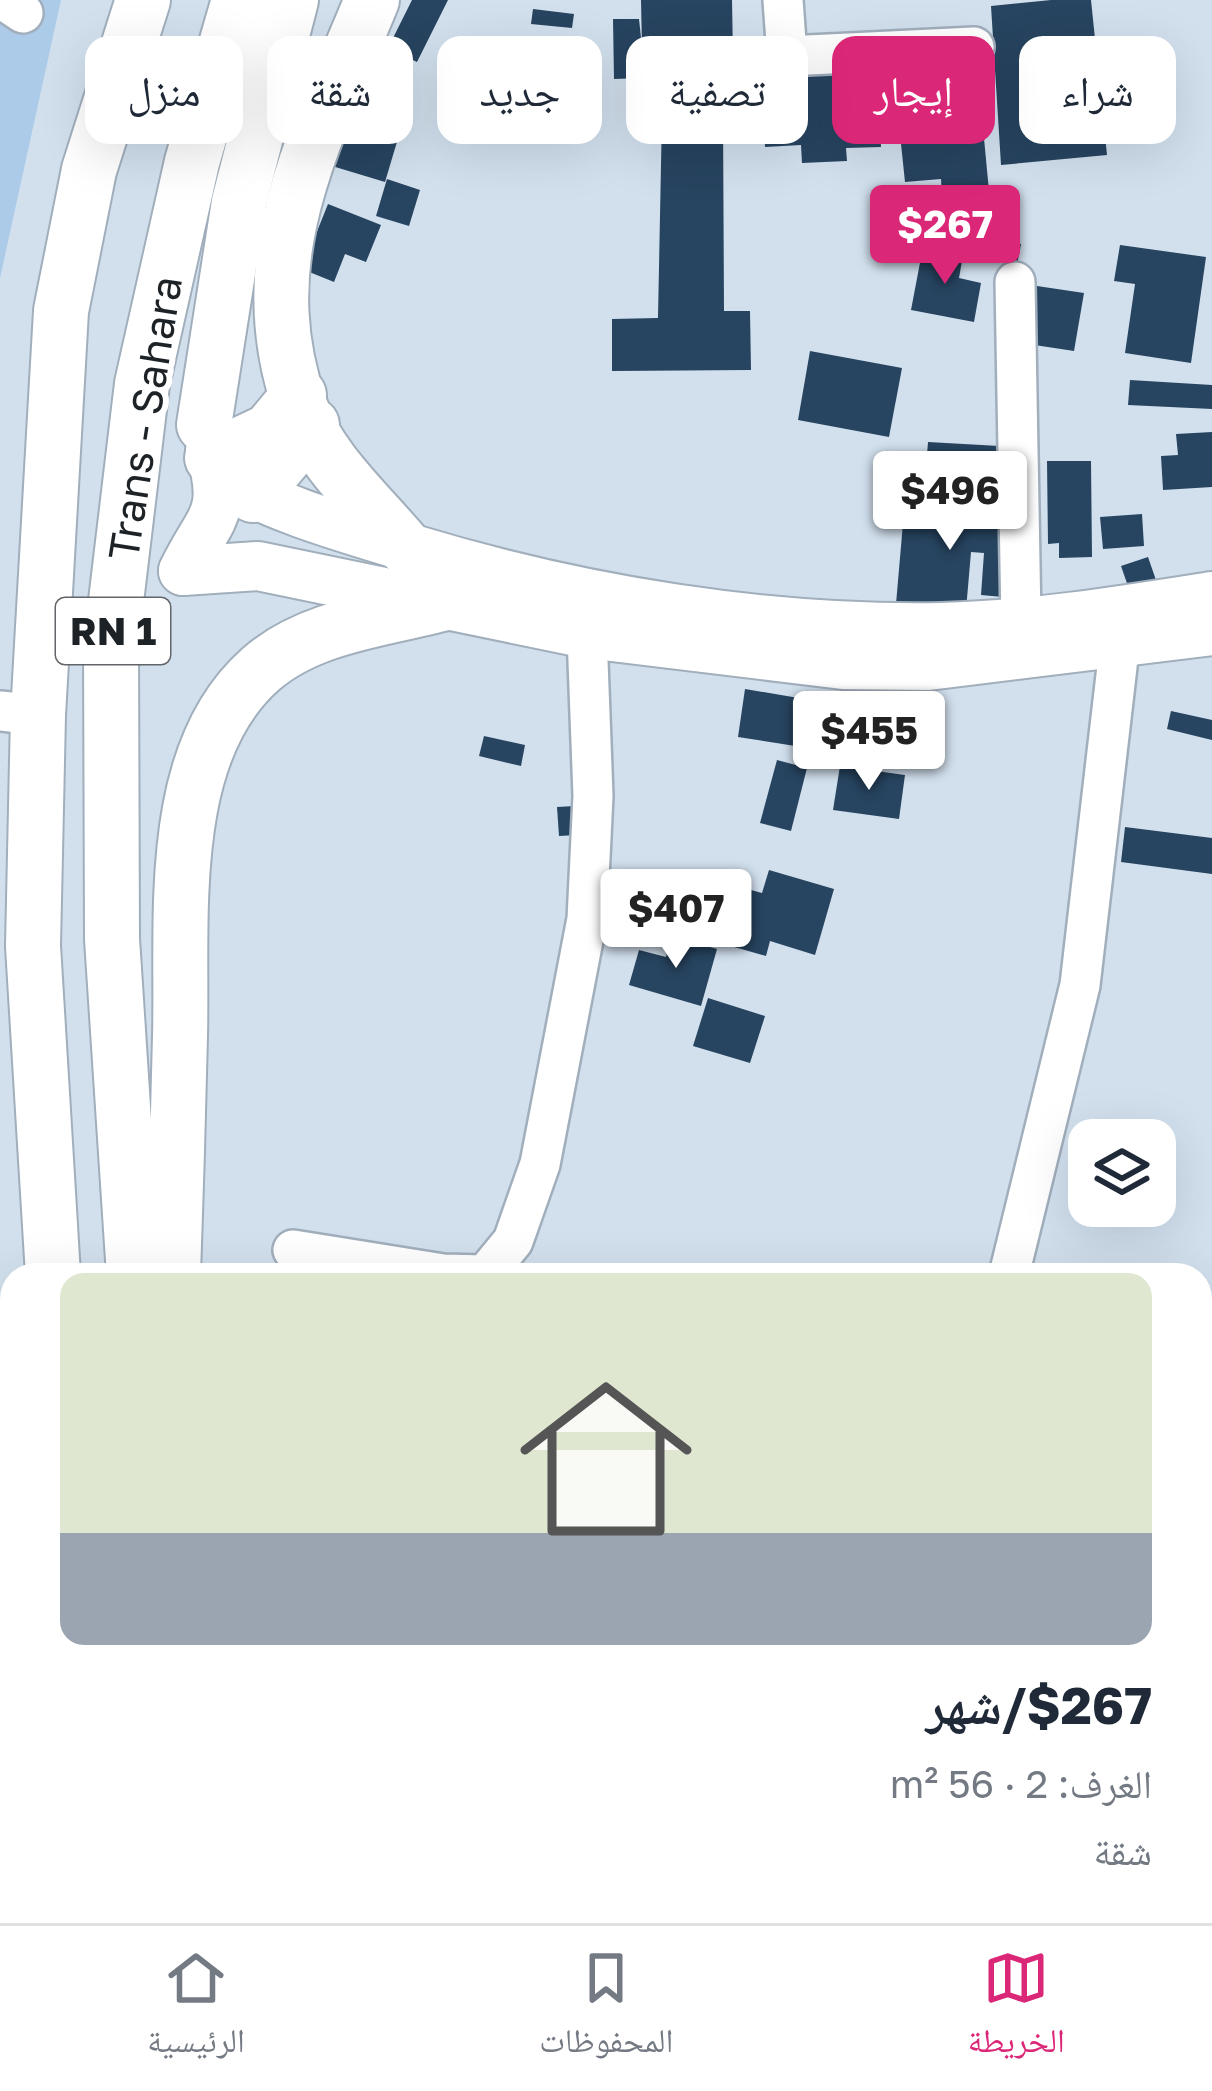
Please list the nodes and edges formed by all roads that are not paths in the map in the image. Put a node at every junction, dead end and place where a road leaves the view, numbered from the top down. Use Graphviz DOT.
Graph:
graph roads {
  1 [pos="143,0"];
  2 [pos="239,0"];
  3 [pos="291,0"];
  4 [pos="372,0"];
  5 [pos="783,0"];
  6 [pos="832,54"];
  7 [pos="1015,282"];
  8 [pos="305,410"];
  9 [pos="222,463"];
  10 [pos="405,547"];
  11 [pos="1212,596"];
  12 [pos="450,602"];
  13 [pos="1021,620"];
  14 [pos="1121,628"];
  15 [pos="1212,631"];
  16 [pos="586,634"];
  17 [pos="19,713"];
  18 [pos="42,1120"];
  19 [pos="293,1250"];
  20 [pos="27,1263"];
  21 [pos="52,1263"];
  22 [pos="133,1263"];
  23 [pos="173,1263"];
  24 [pos="374,1263"];
  25 [pos="495,1263"];
  26 [pos="1013,1263"];
  1 -- 17 [label="highway, Trans - Sahara / RN 1"];
  2 -- 22 [label="highway, Trans - Sahara / RN 1"];
  3 -- 9 [label="highway"];
  4 -- 8 [label="highway"];
  5 -- 6 [label="street"];
  7 -- 13 [label="street"];
  8 -- 9 [label="highway"];
  8 -- 10 [label="highway"];
  9 -- 10 [label="main road"];
  9 -- 12 [label="main road"];
  10 -- 13 [label="main road"];
  11 -- 14 [label="main road"];
  12 -- 16 [label="main road"];
  12 -- 23 [label="highway"];
  13 -- 14 [label="main road"];
  14 -- 15 [label="main road"];
  14 -- 16 [label="main road"];
  14 -- 26 [label="street"];
  16 -- 25 [label="street"];
  17 -- 18 [label="highway, Trans - Sahara / RN 1"];
  18 -- 20 [label="street"];
  18 -- 21 [label="highway, Trans - Sahara / RN 1"];
  19 -- 24 [label="street"];
}
